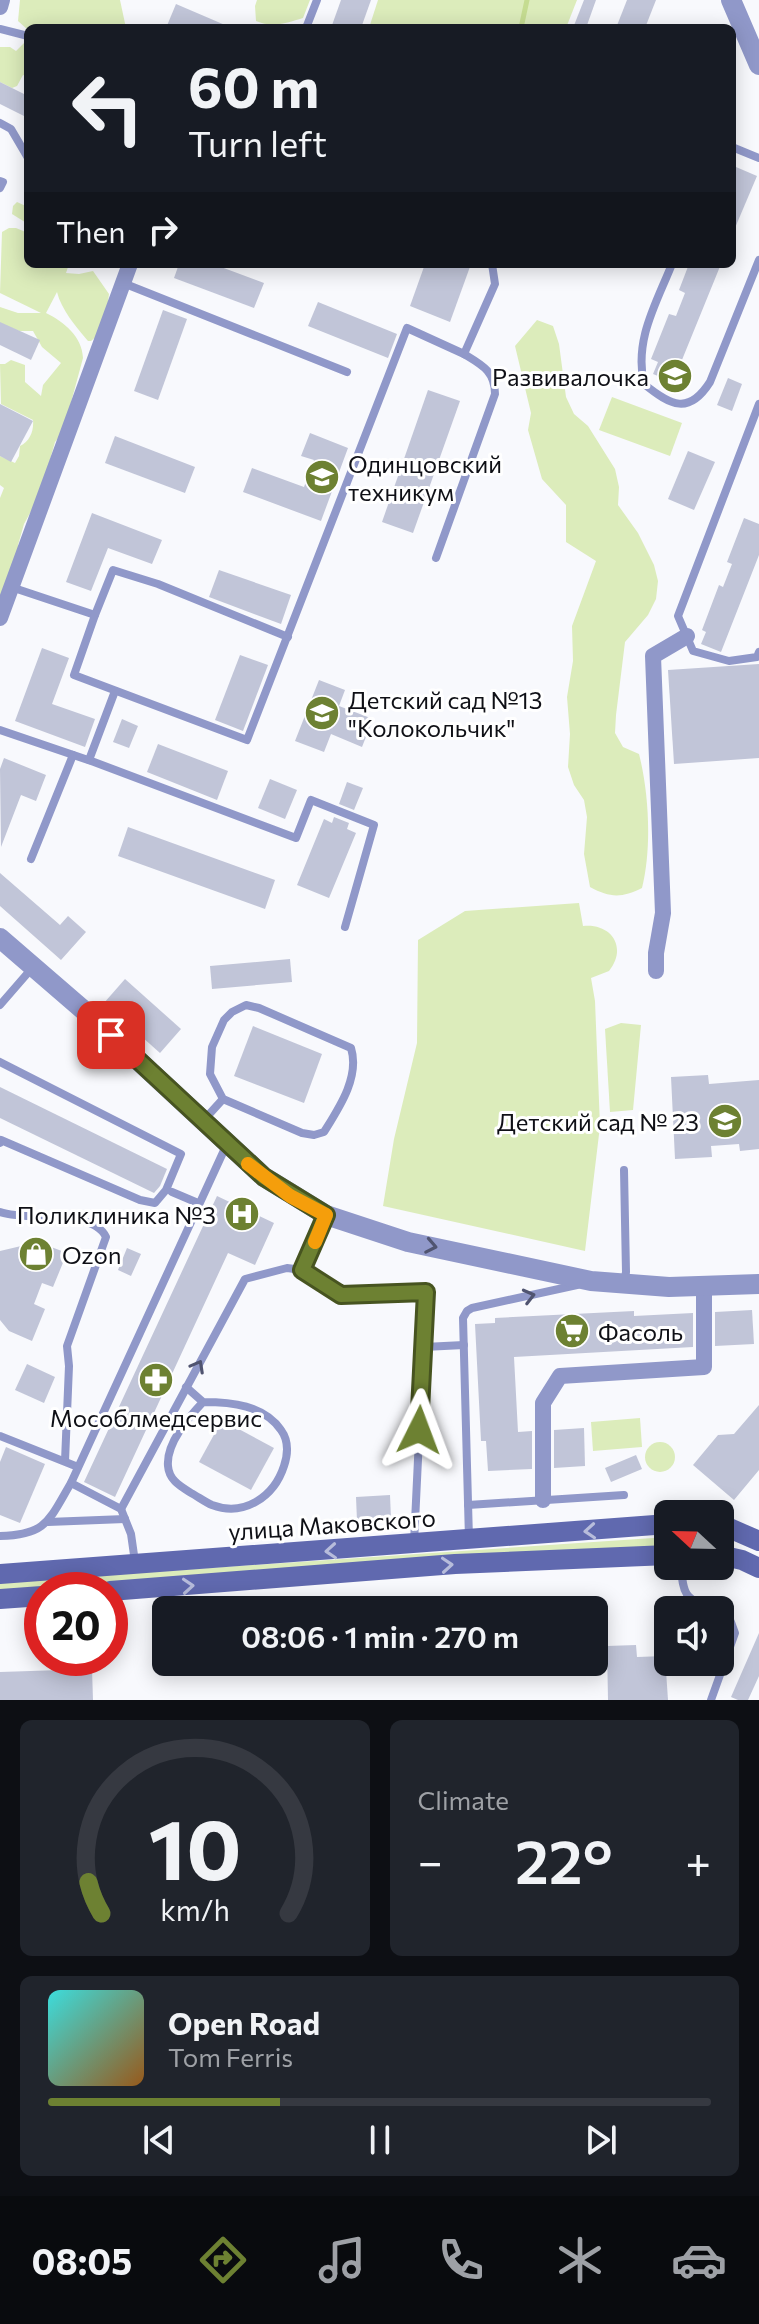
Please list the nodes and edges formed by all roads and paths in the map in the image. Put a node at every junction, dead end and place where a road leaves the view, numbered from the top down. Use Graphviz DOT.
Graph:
graph roads {
  1 [pos="2,0"];
  2 [pos="317,0"];
  3 [pos="731,0"];
  4 [pos="0,7"];
  5 [pos="308,24"];
  6 [pos="0,29"];
  7 [pos="24,35"];
  8 [pos="759,65"];
  9 [pos="0,123"];
  10 [pos="736,149"];
  11 [pos="24,151"];
  12 [pos="759,158"];
  13 [pos="0,181"];
  14 [pos="0,188"];
  15 [pos="759,260"];
  16 [pos="129,268"];
  17 [pos="493,268"];
  18 [pos="670,268"];
  19 [pos="123,283"];
  20 [pos="464,354"];
  21 [pos="347,372"];
  22 [pos="759,404"];
  23 [pos="436,558"];
  24 [pos="11,586"];
  25 [pos="95,615"];
  26 [pos="0,618"];
  27 [pos="687,636"];
  28 [pos="288,637"];
  29 [pos="759,652"];
  30 [pos="115,691"];
  31 [pos="0,730"];
  32 [pos="73,755"];
  33 [pos="89,760"];
  34 [pos="31,859"];
  35 [pos="345,927"];
  36 [pos="0,938"];
  37 [pos="33,967"];
  38 [pos="656,971"];
  39 [pos="0,1005"];
  40 [pos="0,1062"];
  41 [pos="223,1099"];
  42 [pos="203,1121"];
  43 [pos="0,1143"];
  44 [pos="226,1145"];
  45 [pos="624,1170"];
  46 [pos="172,1192"];
  47 [pos="198,1203"];
  48 [pos="0,1212"];
  49 [pos="326,1215"];
  50 [pos="302,1270"];
  51 [pos="591,1281"];
  52 [pos="624,1284"];
  53 [pos="759,1284"];
  54 [pos="704,1287"];
  55 [pos="464,1345"];
  56 [pos="424,1347"];
  57 [pos="186,1387"];
  58 [pos="203,1402"];
  59 [pos="0,1436"];
  60 [pos="65,1461"];
  61 [pos="78,1467"];
  62 [pos="71,1483"];
  63 [pos="624,1495"];
  64 [pos="543,1500"];
  65 [pos="468,1505"];
  66 [pos="121,1509"];
  67 [pos="125,1519"];
  68 [pos="48,1522"];
  69 [pos="654,1525"];
  70 [pos="734,1530"];
  71 [pos="0,1536"];
  72 [pos="469,1540"];
  73 [pos="759,1541"];
  74 [pos="414,1544"];
  75 [pos="654,1556"];
  76 [pos="734,1558"];
  77 [pos="135,1563"];
  78 [pos="759,1568"];
  79 [pos="0,1574"];
  80 [pos="128,1590"];
  81 [pos="24,1597"];
  82 [pos="0,1599"];
  83 [pos="720,1676"];
  84 [pos="711,1700"];
  1 -- 4 [label="street"];
  2 -- 5 [label="lane"];
  3 -- 8 [label="street"];
  6 -- 7 [label="lane"];
  9 -- 11 [label="lane"];
  10 -- 12 [label="lane"];
  13 -- 14 [label="lane"];
  15 -- 18 [label="lane"];
  16 -- 19 [label="street"];
  17 -- 20 [label="lane"];
  19 -- 21 [label="lane"];
  19 -- 24 [label="street"];
  20 -- 23 [label="lane"];
  20 -- 28 [label="lane"];
  22 -- 27 [label="lane"];
  24 -- 25 [label="lane"];
  24 -- 26 [label="street"];
  25 -- 28 [label="lane"];
  25 -- 30 [label="lane"];
  27 -- 29 [label="lane"];
  27 -- 38 [label="street"];
  28 -- 30 [label="lane"];
  30 -- 33 [label="lane"];
  31 -- 32 [label="lane"];
  32 -- 33 [label="lane"];
  32 -- 34 [label="lane"];
  33 -- 35 [label="lane"];
  36 -- 37 [label="street"];
  37 -- 39 [label="lane"];
  37 -- 42 [label="street"];
  40 -- 43 [label="lane"];
  41 -- 41 [label="lane"];
  41 -- 42 [label="lane"];
  42 -- 44 [label="street"];
  44 -- 47 [label="lane"];
  44 -- 49 [label="street"];
  45 -- 52 [label="lane"];
  46 -- 47 [label="lane"];
  47 -- 61 [label="lane"];
  48 -- 60 [label="lane"];
  49 -- 50 [label="lane"];
  49 -- 51 [label="street, one-way"];
  50 -- 56 [label="lane"];
  57 -- 50 [label="lane, one-way"];
  51 -- 52 [label="street"];
  55 -- 51 [label="lane, one-way"];
  52 -- 54 [label="street"];
  53 -- 54 [label="street"];
  54 -- 64 [label="street"];
  55 -- 56 [label="lane"];
  55 -- 65 [label="lane"];
  56 -- 74 [label="lane"];
  57 -- 58 [label="lane"];
  57 -- 66 [label="lane"];
  58 -- 58 [label="lane"];
  59 -- 60 [label="lane"];
  60 -- 61 [label="lane"];
  61 -- 62 [label="lane"];
  62 -- 66 [label="lane"];
  62 -- 68 [label="lane"];
  63 -- 64 [label="lane"];
  64 -- 65 [label="lane"];
  65 -- 72 [label="lane"];
  66 -- 67 [label="lane"];
  67 -- 68 [label="lane"];
  67 -- 77 [label="lane"];
  68 -- 71 [label="lane"];
  69 -- 72 [label="main road, улица Маковского, one-way"];
  70 -- 73 [label="main road"];
  72 -- 74 [label="main road, улица Маковского"];
  74 -- 77 [label="main road, улица Маковского, one-way"];
  80 -- 75 [label="main road, улица Маковского, one-way"];
  76 -- 78 [label="main road"];
  77 -- 79 [label="main road, улица Маковского"];
  81 -- 82 [label="main road"];
  83 -- 84 [label="lane"];
}
